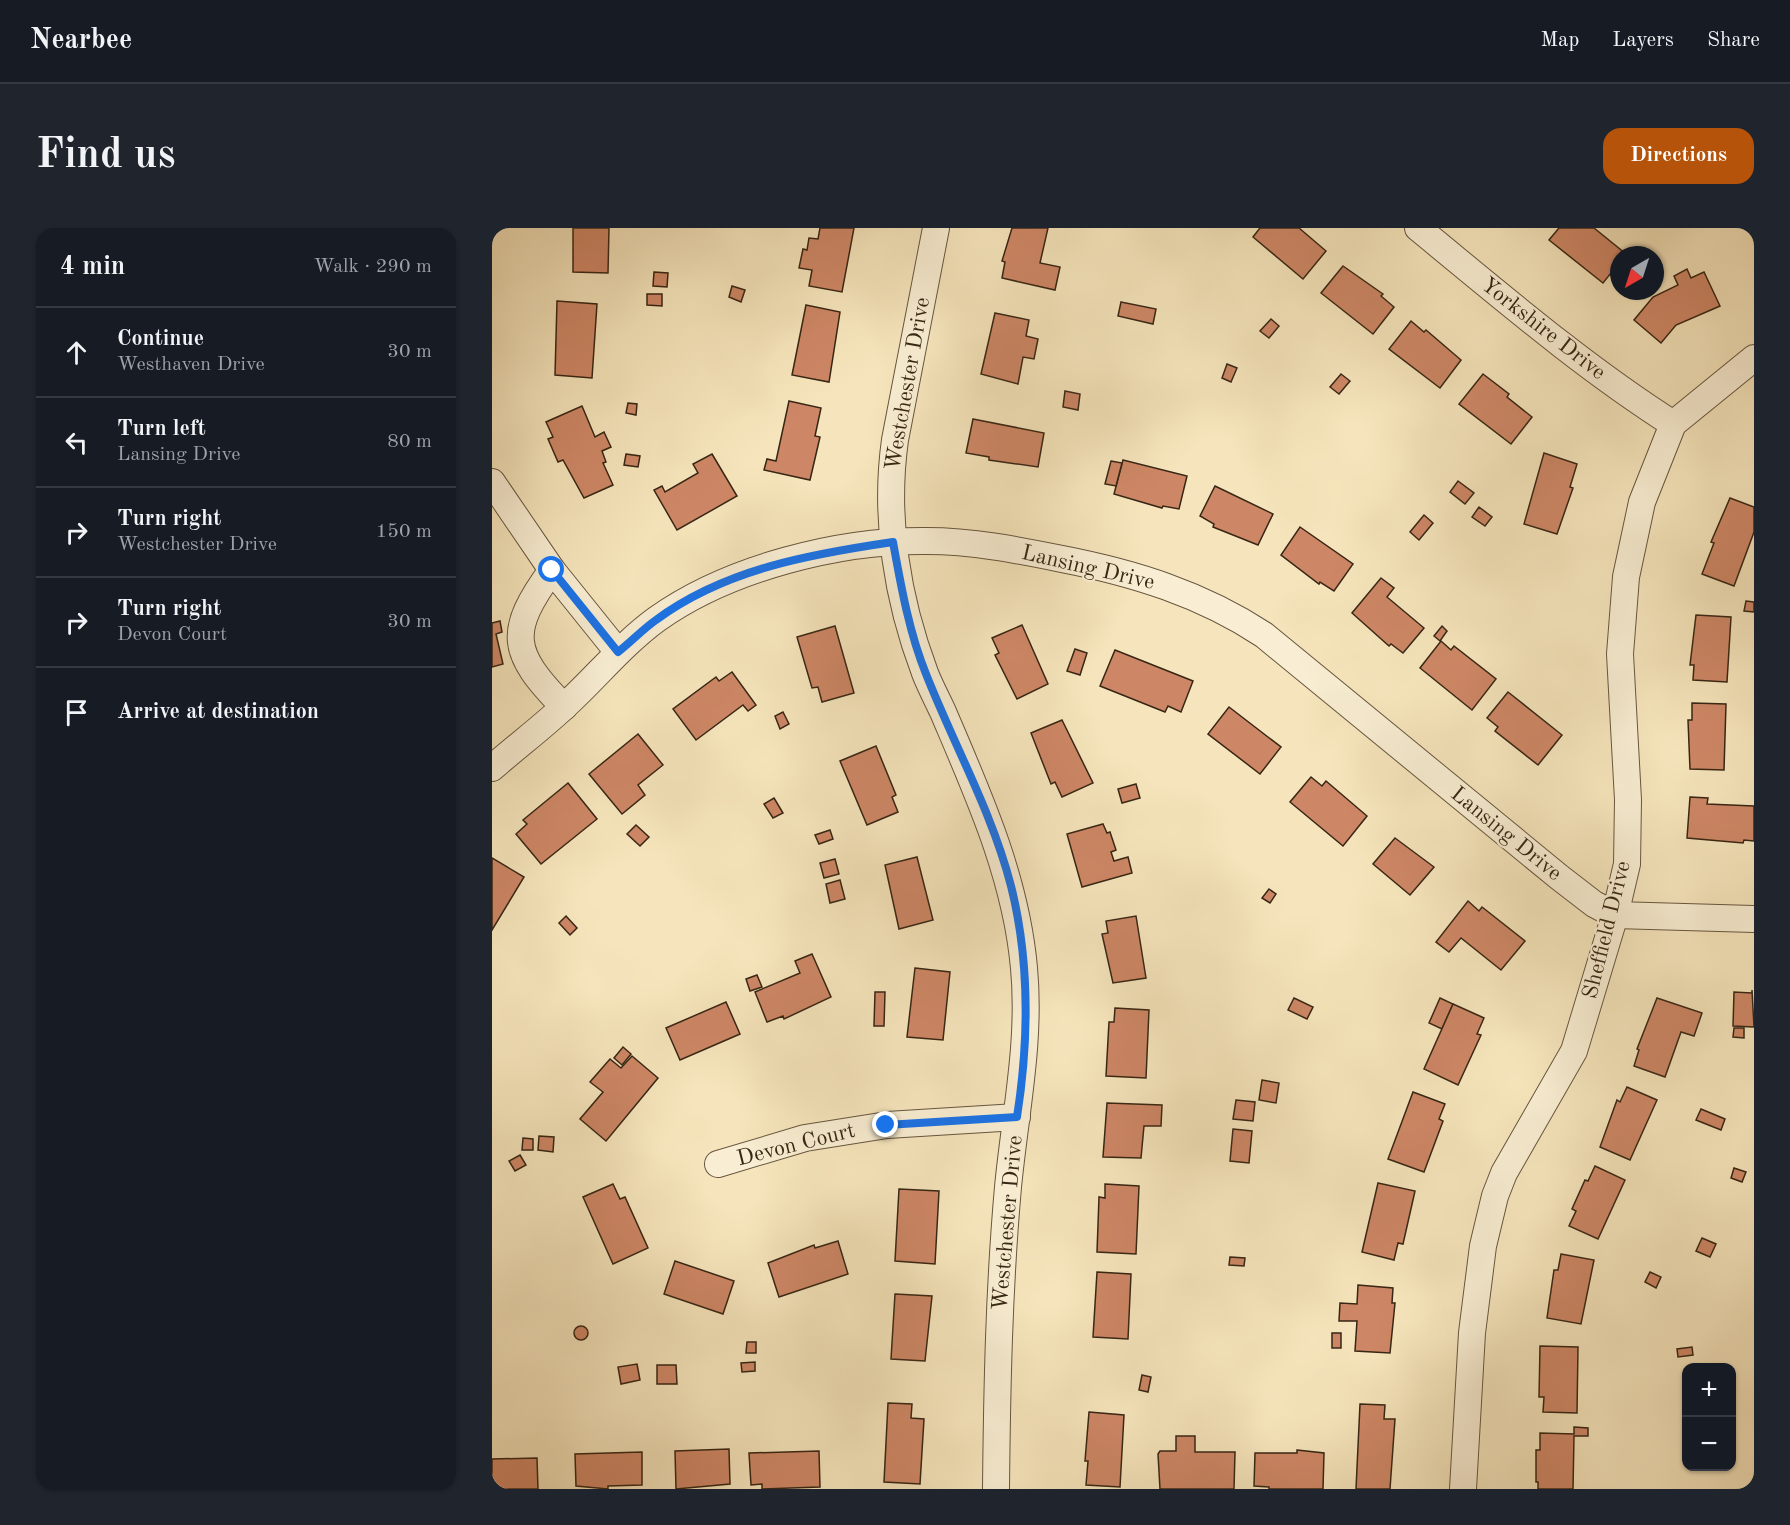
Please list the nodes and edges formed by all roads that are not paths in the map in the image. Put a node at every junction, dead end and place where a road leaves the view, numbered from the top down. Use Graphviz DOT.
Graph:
graph roads {
  1 [pos="936,228"];
  2 [pos="1418,228"];
  3 [pos="1754,358"];
  4 [pos="1672,424"];
  5 [pos="492,482"];
  6 [pos="893,542"];
  7 [pos="552,570"];
  8 [pos="618,652"];
  9 [pos="564,707"];
  10 [pos="492,768"];
  11 [pos="1616,915"];
  12 [pos="1754,919"];
  13 [pos="1017,1117"];
  14 [pos="718,1164"];
  15 [pos="996,1489"];
  16 [pos="1463,1489"];
  1 -- 6 [label="street, Westchester Drive"];
  2 -- 4 [label="street, Yorkshire Drive"];
  3 -- 4 [label="street"];
  4 -- 11 [label="street, Sheffield Drive"];
  5 -- 7 [label="street"];
  6 -- 8 [label="street, Lansing Drive"];
  6 -- 11 [label="street, Lansing Drive"];
  6 -- 13 [label="street, Westchester Drive"];
  7 -- 8 [label="street"];
  7 -- 9 [label="street"];
  8 -- 9 [label="street, Lansing Drive"];
  9 -- 10 [label="street, Lansing Drive"];
  11 -- 12 [label="street, Lansing Drive"];
  11 -- 16 [label="street, Sheffield Drive"];
  13 -- 14 [label="street, Devon Court"];
  13 -- 15 [label="street, Westchester Drive"];
}
